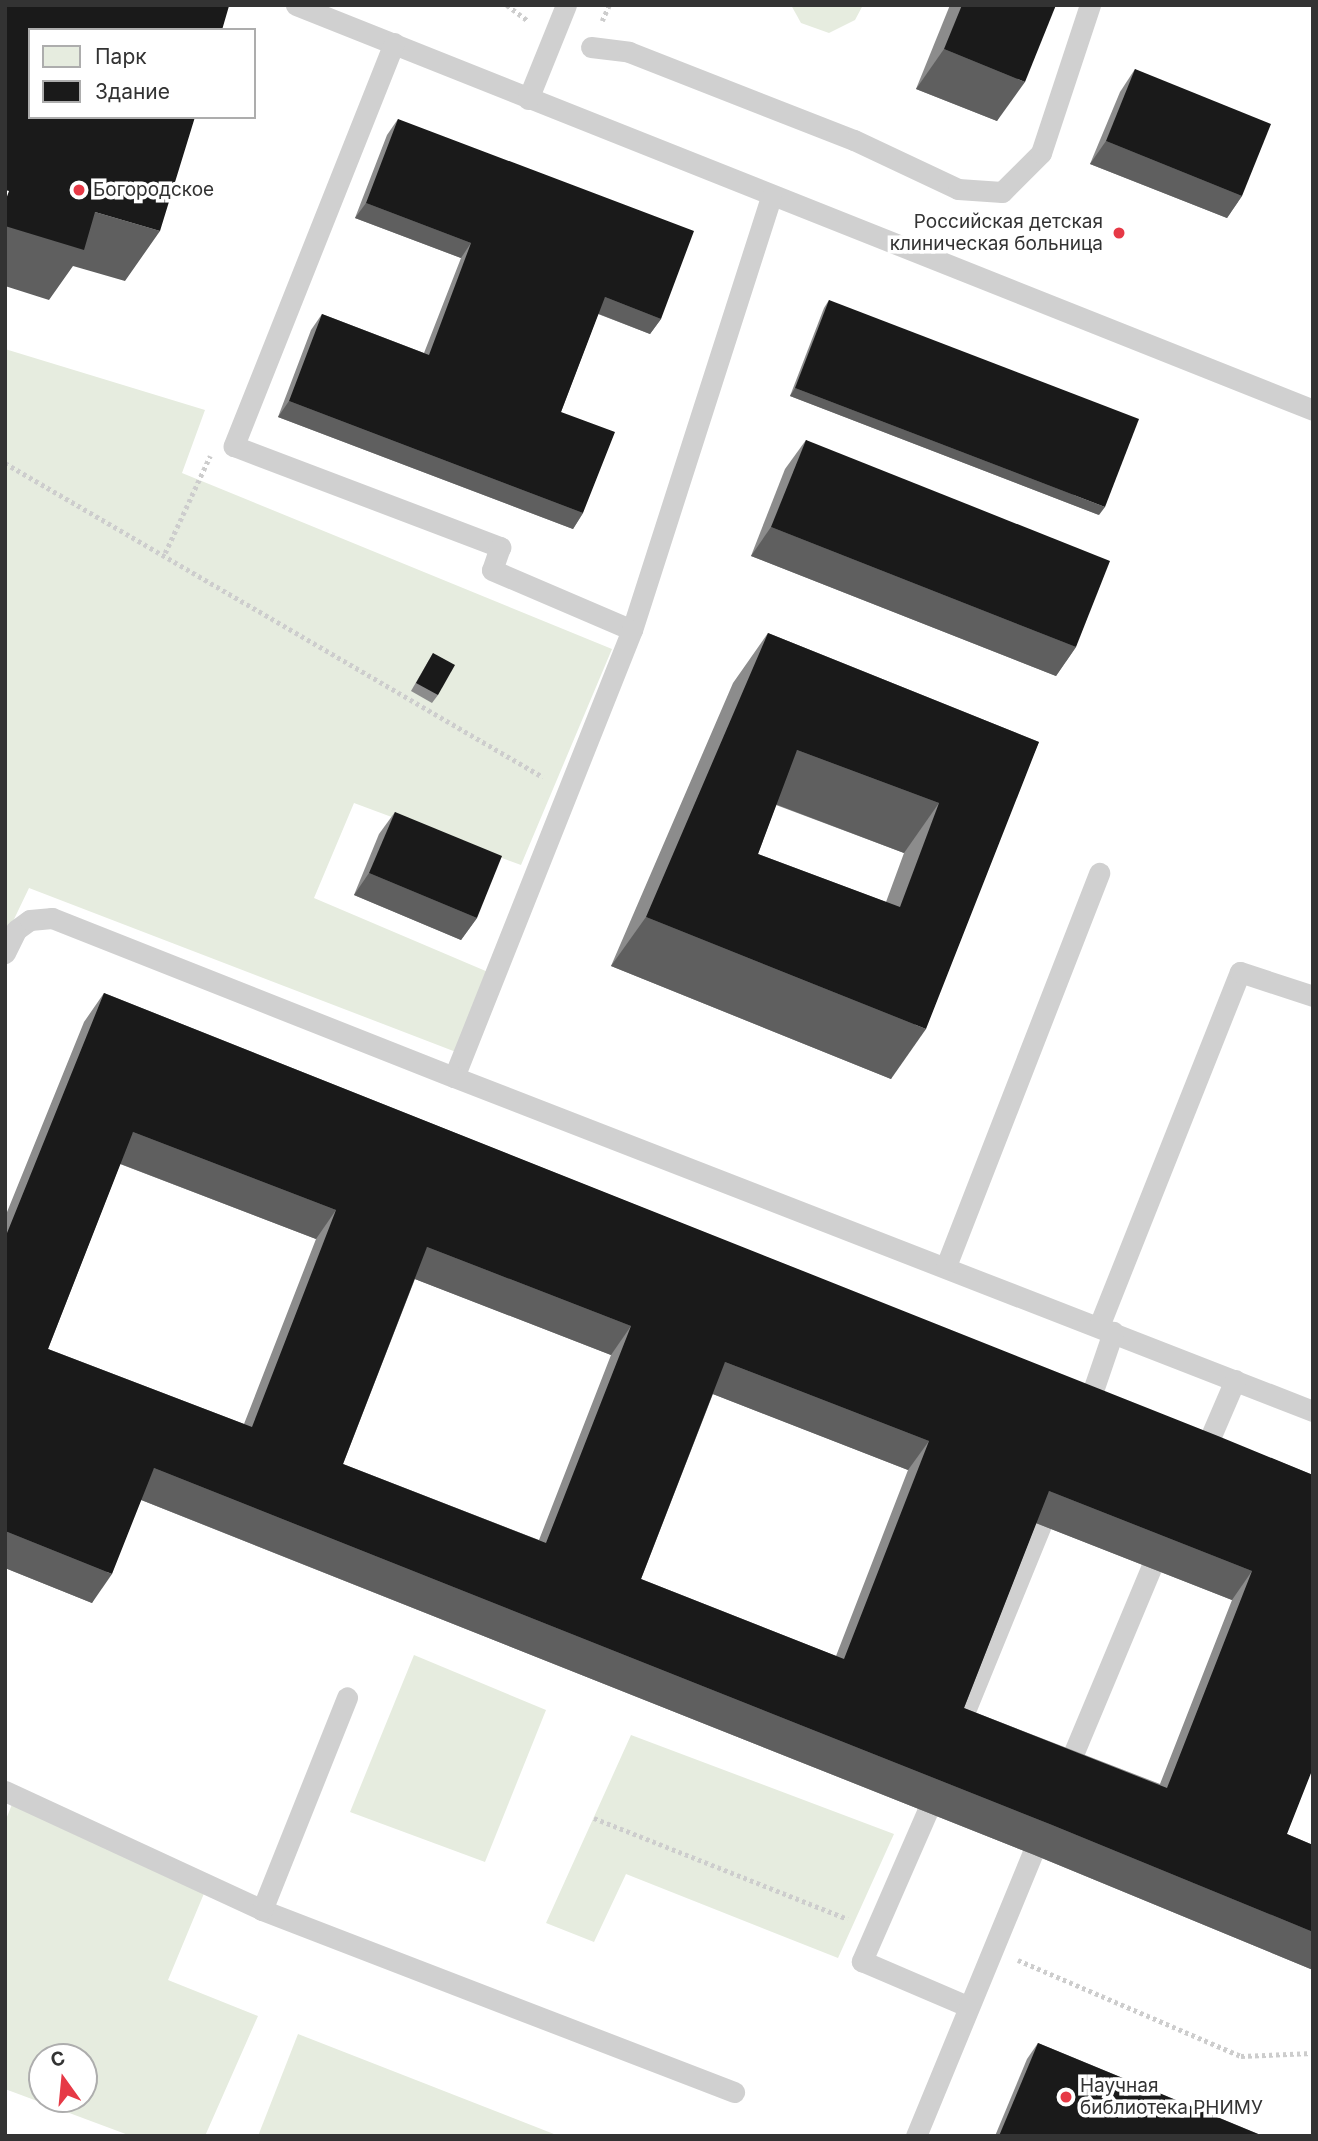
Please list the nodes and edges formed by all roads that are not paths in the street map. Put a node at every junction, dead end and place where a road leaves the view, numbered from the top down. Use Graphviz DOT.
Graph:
graph roads {
  1 [pos="296,5"];
  2 [pos="566,5"];
  3 [pos="1090,5"];
  4 [pos="394,43"];
  5 [pos="591,47"];
  6 [pos="528,99"];
  7 [pos="770,199"];
  8 [pos="1313,410"];
  9 [pos="632,630"];
  10 [pos="1098,873"];
  11 [pos="5,953"];
  12 [pos="1313,996"];
  13 [pos="454,1077"];
  14 [pos="946,1266"];
  15 [pos="1106,1329"];
  16 [pos="1235,1380"];
  17 [pos="1313,1411"];
  18 [pos="1083,1419"];
  19 [pos="1198,1465"];
  20 [pos="1041,1525"];
  21 [pos="1151,1568"];
  22 [pos="347,1696"];
  23 [pos="953,1741"];
  24 [pos="1061,1783"];
  25 [pos="5,1791"];
  26 [pos="927,1812"];
  27 [pos="1032,1854"];
  28 [pos="262,1910"];
  29 [pos="967,2006"];
  30 [pos="734,2092"];
  31 [pos="916,2136"];
  1 -- 4 [label="lane"];
  2 -- 6 [label="lane"];
  3 -- 5 [label="lane"];
  4 -- 6 [label="lane"];
  4 -- 9 [label="lane"];
  6 -- 7 [label="lane"];
  7 -- 8 [label="lane"];
  7 -- 9 [label="lane"];
  9 -- 13 [label="lane"];
  10 -- 14 [label="lane"];
  11 -- 13 [label="lane"];
  12 -- 15 [label="lane"];
  13 -- 14 [label="lane"];
  14 -- 15 [label="lane"];
  15 -- 16 [label="lane"];
  15 -- 18 [label="lane"];
  16 -- 17 [label="lane"];
  16 -- 19 [label="lane"];
  20 -- 23 [label="lane"];
  21 -- 24 [label="lane"];
  22 -- 28 [label="lane"];
  25 -- 28 [label="lane"];
  26 -- 29 [label="lane"];
  27 -- 29 [label="lane"];
  28 -- 30 [label="lane"];
  29 -- 31 [label="lane"];
}
